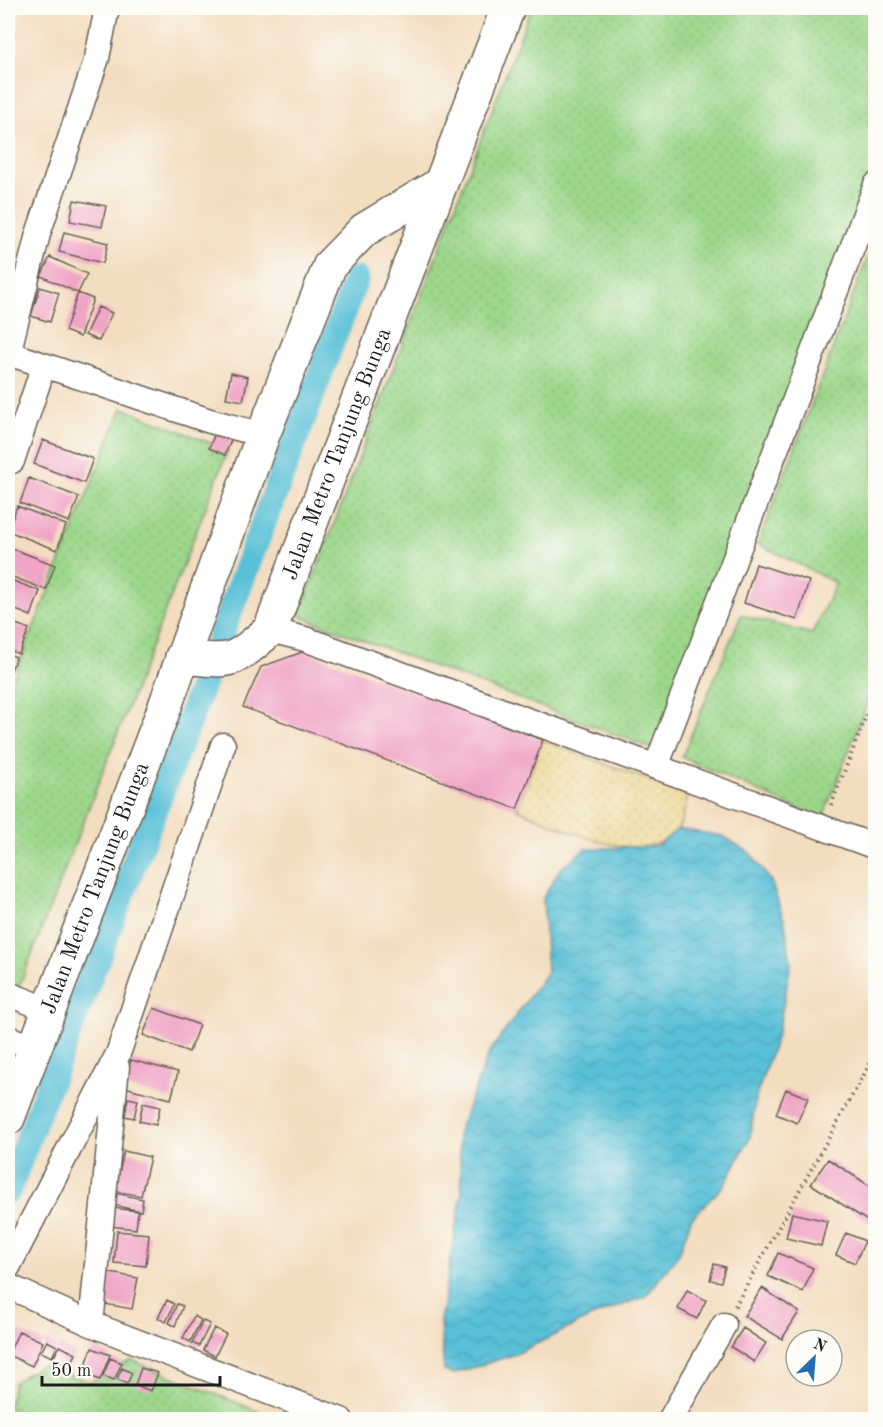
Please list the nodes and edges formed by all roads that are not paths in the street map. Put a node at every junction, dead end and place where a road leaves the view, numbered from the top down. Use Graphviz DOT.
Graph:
graph roads {
  1 [pos="107,8"];
  2 [pos="501,15"];
  3 [pos="439,185"];
  4 [pos="876,185"];
  5 [pos="8,353"];
  6 [pos="39,380"];
  7 [pos="263,435"];
  8 [pos="9,465"];
  9 [pos="270,630"];
  10 [pos="182,657"];
  11 [pos="223,745"];
  12 [pos="656,767"];
  13 [pos="876,847"];
  14 [pos="8,994"];
  15 [pos="50,1010"];
  16 [pos="21,1043"];
  17 [pos="118,1054"];
  18 [pos="8,1118"];
  19 [pos="8,1266"];
  20 [pos="8,1286"];
  21 [pos="91,1324"];
  22 [pos="724,1325"];
  23 [pos="341,1419"];
  24 [pos="670,1419"];
  1 -- 5 [label="street"];
  2 -- 3 [label="main road, Jalan Metro Tanjung Bunga"];
  3 -- 7 [label="main road, Jalan Metro Tanjung Bunga"];
  3 -- 9 [label="main road, Jalan Metro Tanjung Bunga"];
  4 -- 12 [label="street"];
  5 -- 7 [label="street"];
  6 -- 8 [label="street"];
  7 -- 10 [label="main road, Jalan Metro Tanjung Bunga"];
  9 -- 10 [label="main road, Jalan Metro Tanjung Bunga"];
  9 -- 12 [label="street"];
  10 -- 15 [label="main road, Jalan Metro Tanjung Bunga"];
  11 -- 17 [label="street"];
  12 -- 13 [label="street"];
  14 -- 15 [label="street"];
  15 -- 16 [label="main road, Jalan Metro Tanjung Bunga"];
  16 -- 18 [label="main road, Jalan Metro Tanjung Bunga"];
  17 -- 19 [label="street"];
  17 -- 21 [label="street"];
  20 -- 21 [label="street"];
  21 -- 23 [label="street"];
  22 -- 24 [label="street"];
}
